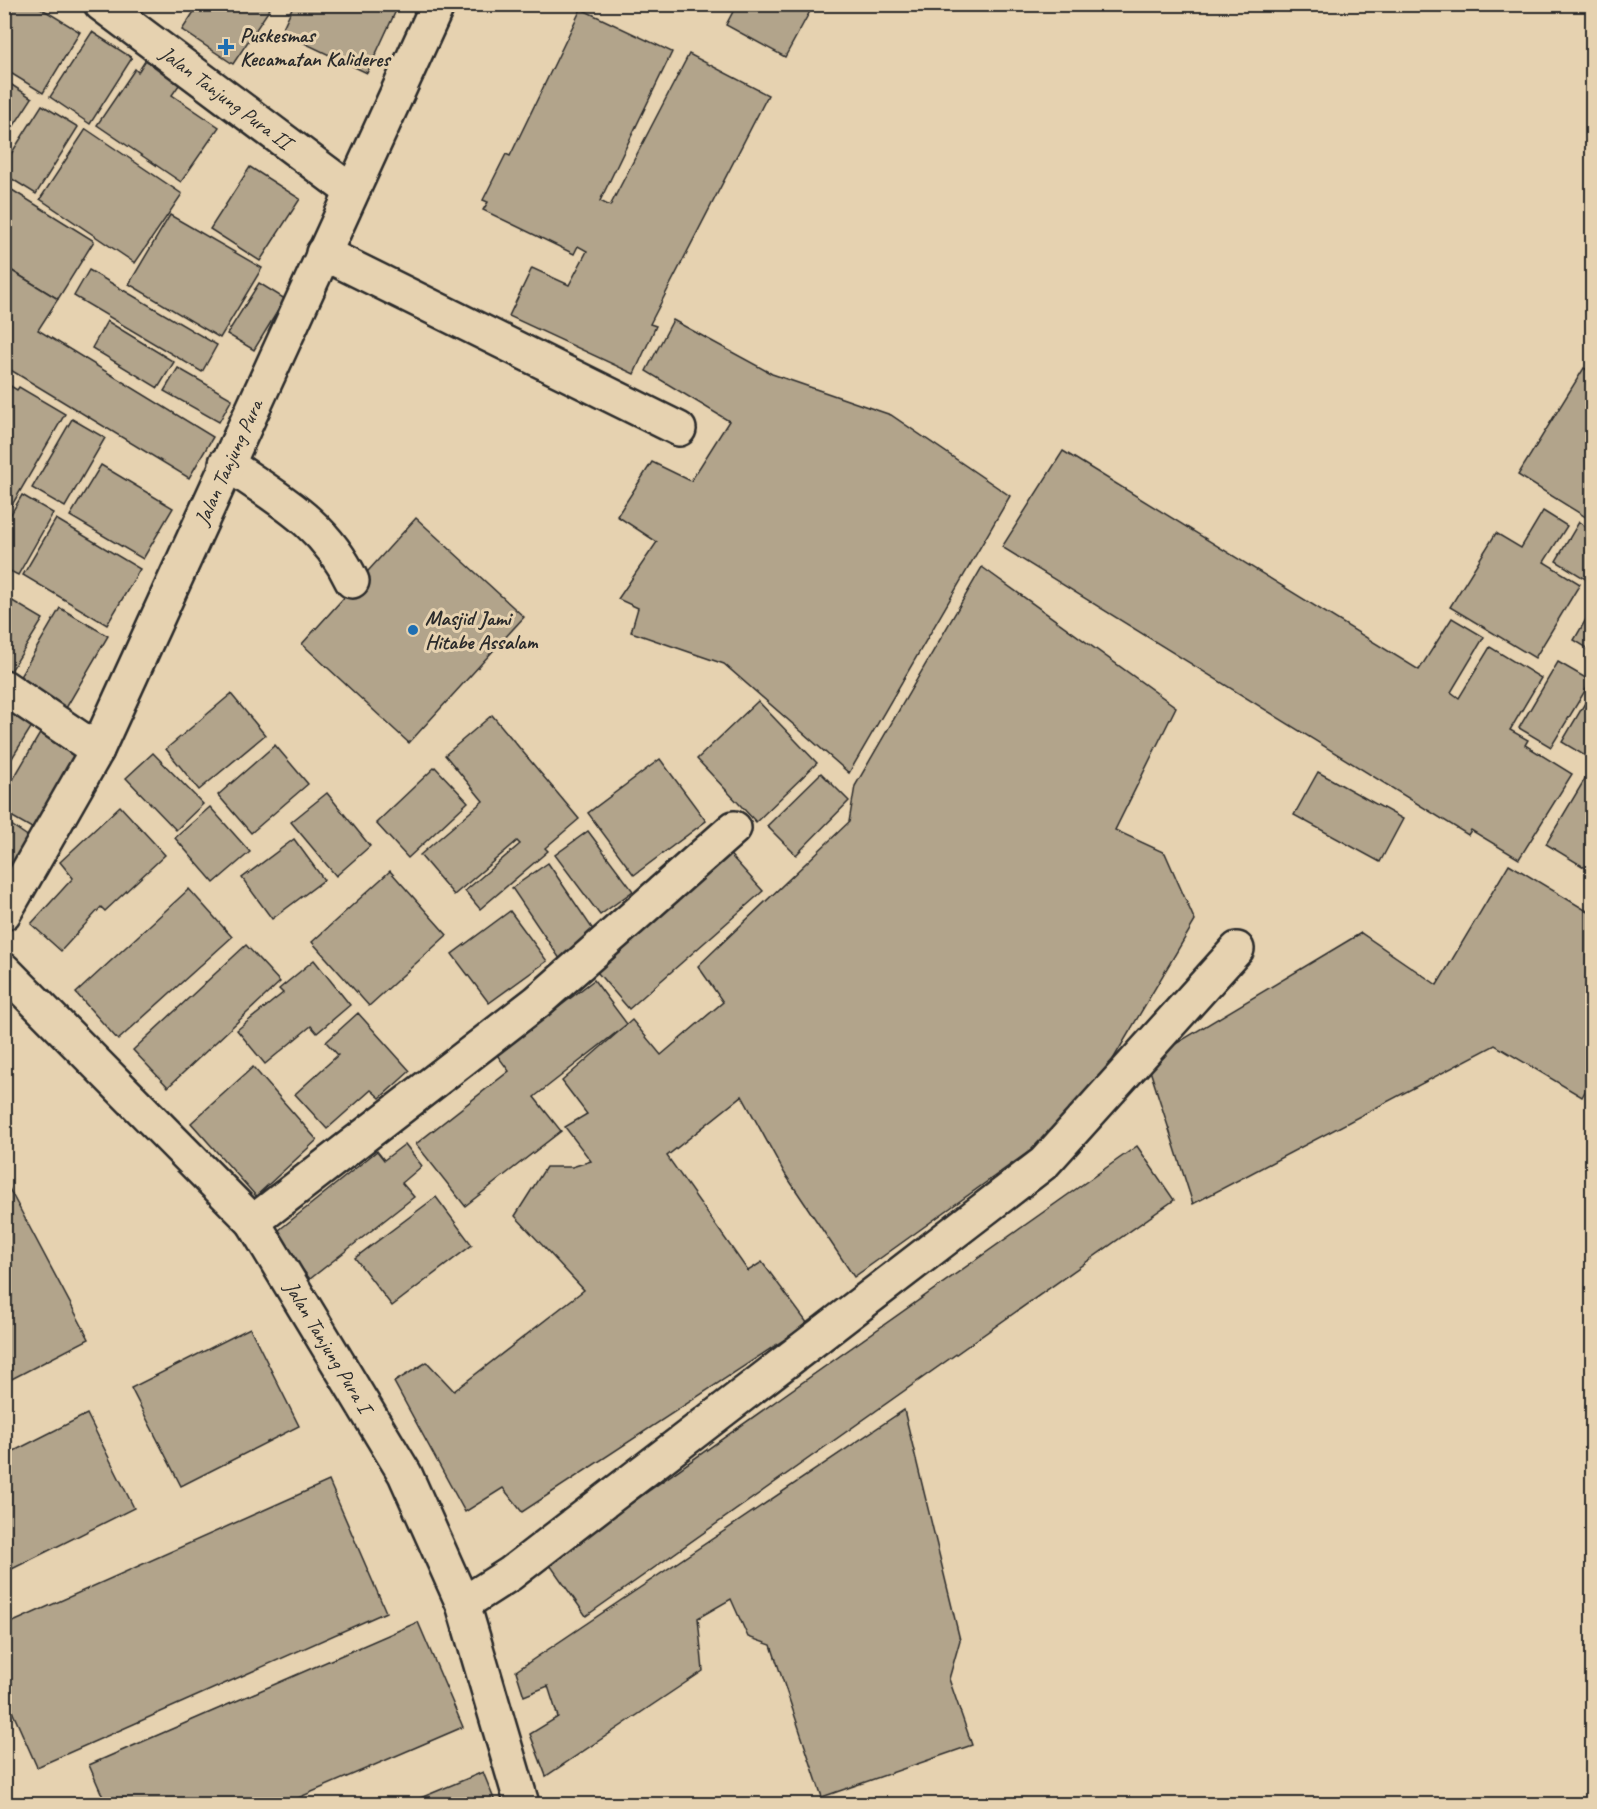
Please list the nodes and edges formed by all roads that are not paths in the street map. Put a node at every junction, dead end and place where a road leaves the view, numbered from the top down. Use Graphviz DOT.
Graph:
graph roads {
  1 [pos="100,4"];
  2 [pos="438,4"];
  3 [pos="351,191"];
  4 [pos="323,253"];
  5 [pos="679,429"];
  6 [pos="226,463"];
  7 [pos="352,582"];
  8 [pos="4,687"];
  9 [pos="97,750"];
  10 [pos="734,828"];
  11 [pos="4,913"];
  12 [pos="1237,949"];
  13 [pos="4,970"];
  14 [pos="253,1222"];
  15 [pos="463,1604"];
  16 [pos="522,1804"];
  1 -- 3 [label="street, Jalan Tanjung Pura II"];
  2 -- 3 [label="street, Jalan Tanjung Pura"];
  3 -- 4 [label="street, Jalan Tanjung Pura"];
  4 -- 5 [label="street"];
  4 -- 6 [label="street, Jalan Tanjung Pura"];
  6 -- 7 [label="street"];
  6 -- 9 [label="street, Jalan Tanjung Pura"];
  8 -- 9 [label="street"];
  9 -- 11 [label="street, Jalan Tanjung Pura"];
  10 -- 14 [label="street"];
  12 -- 15 [label="street"];
  13 -- 14 [label="street, Jalan Tanjung Pura I"];
  14 -- 15 [label="street, Jalan Tanjung Pura I"];
  15 -- 16 [label="street, Jalan Tanjung Pura I"];
}
